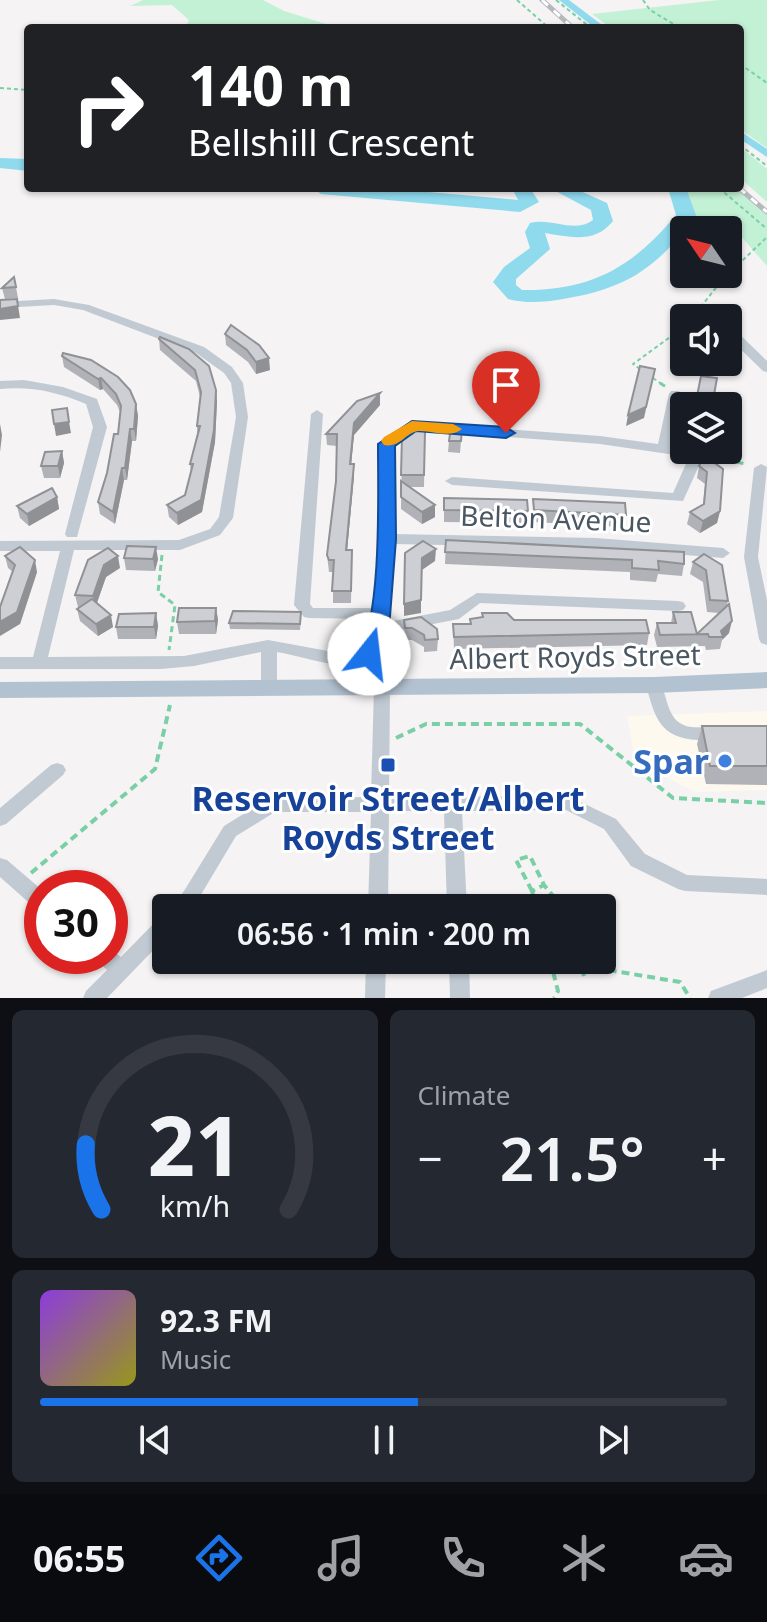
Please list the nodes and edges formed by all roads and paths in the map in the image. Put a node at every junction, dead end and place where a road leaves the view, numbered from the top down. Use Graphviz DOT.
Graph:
graph roads {
  1 [pos="517,0"];
  2 [pos="556,0"];
  3 [pos="643,0"];
  4 [pos="544,24"];
  5 [pos="586,24"];
  6 [pos="673,24"];
  7 [pos="744,67"];
  8 [pos="767,83"];
  9 [pos="0,88"];
  10 [pos="24,90"];
  11 [pos="744,148"];
  12 [pos="767,166"];
  13 [pos="724,192"];
  14 [pos="767,229"];
  15 [pos="767,237"];
  16 [pos="703,304"];
  17 [pos="0,305"];
  18 [pos="670,337"];
  19 [pos="742,344"];
  20 [pos="767,368"];
  21 [pos="0,385"];
  22 [pos="672,392"];
  23 [pos="317,414"];
  24 [pos="670,419"];
  25 [pos="664,448"];
  26 [pos="670,449"];
  27 [pos="742,463"];
  28 [pos="697,464"];
  29 [pos="746,464"];
  30 [pos="764,468"];
  31 [pos="452,481"];
  32 [pos="387,539"];
  33 [pos="70,541"];
  34 [pos="163,545"];
  35 [pos="0,546"];
  36 [pos="723,553"];
  37 [pos="678,606"];
  38 [pos="765,620"];
  39 [pos="380,621"];
  40 [pos="767,639"];
  41 [pos="269,646"];
  42 [pos="167,662"];
  43 [pos="0,663"];
  44 [pos="39,663"];
  45 [pos="767,680"];
  46 [pos="654,685"];
  47 [pos="382,687"];
  48 [pos="173,689"];
  49 [pos="269,689"];
  50 [pos="0,690"];
  51 [pos="739,734"];
  52 [pos="381,746"];
  53 [pos="57,770"];
  54 [pos="767,803"];
  55 [pos="381,804"];
  56 [pos="453,804"];
  57 [pos="0,819"];
  58 [pos="0,866"];
  59 [pos="19,883"];
  60 [pos="544,885"];
  61 [pos="24,887"];
  62 [pos="767,887"];
  63 [pos="532,891"];
  64 [pos="193,894"];
  65 [pos="378,894"];
  66 [pos="456,894"];
  67 [pos="533,894"];
  68 [pos="551,894"];
  69 [pos="152,939"];
  70 [pos="128,964"];
  71 [pos="616,971"];
  72 [pos="118,974"];
  73 [pos="376,974"];
  74 [pos="459,974"];
  75 [pos="554,974"];
  76 [pos="767,979"];
  77 [pos="93,998"];
  78 [pos="375,998"];
  79 [pos="460,998"];
  80 [pos="554,998"];
  81 [pos="690,998"];
  82 [pos="718,998"];
  1 -- 4 [label="path"];
  2 -- 5 [label="path"];
  3 -- 6 [label="path"];
  7 -- 8 [label="path"];
  9 -- 10 [label="path"];
  11 -- 12 [label="path"];
  13 -- 14 [label="path"];
  15 -- 16 [label="path"];
  17 -- 34 [label="street"];
  18 -- 22 [label="path"];
  19 -- 20 [label="street"];
  21 -- 33 [label="street"];
  23 -- 39 [label="street"];
  24 -- 25 [label="street"];
  25 -- 26 [label="street"];
  25 -- 32 [label="street"];
  27 -- 29 [label="path"];
  28 -- 31 [label="street"];
  29 -- 30 [label="street"];
  30 -- 38 [label="street"];
  32 -- 36 [label="street, Belton Avenue"];
  32 -- 39 [label="street"];
  33 -- 34 [label="street"];
  33 -- 35 [label="street"];
  33 -- 44 [label="street"];
  34 -- 42 [label="path"];
  37 -- 39 [label="street"];
  38 -- 40 [label="street"];
  39 -- 41 [label="street"];
  41 -- 42 [label="street"];
  41 -- 49 [label="street"];
  42 -- 44 [label="street"];
  43 -- 44 [label="street"];
  45 -- 46 [label="main road, Albert Royds Street"];
  46 -- 47 [label="main road, Albert Royds Street"];
  46 -- 51 [label="street"];
  47 -- 49 [label="main road, Albert Royds Street"];
  47 -- 52 [label="street"];
  48 -- 49 [label="main road, Albert Royds Street"];
  48 -- 50 [label="main road, Albert Royds Street"];
  48 -- 59 [label="path"];
  52 -- 54 [label="path"];
  52 -- 55 [label="street"];
  53 -- 57 [label="street"];
  55 -- 56 [label="street"];
  55 -- 64 [label="street"];
  55 -- 65 [label="street"];
  56 -- 62 [label="street"];
  56 -- 66 [label="street"];
  58 -- 59 [label="street"];
  59 -- 61 [label="street"];
  60 -- 63 [label="path"];
  60 -- 63 [label="path"];
  60 -- 68 [label="path"];
  63 -- 67 [label="path"];
  69 -- 70 [label="street"];
  71 -- 81 [label="path"];
  72 -- 77 [label="street"];
  73 -- 78 [label="street"];
  74 -- 79 [label="street"];
  75 -- 80 [label="path"];
  76 -- 82 [label="street"];
}
